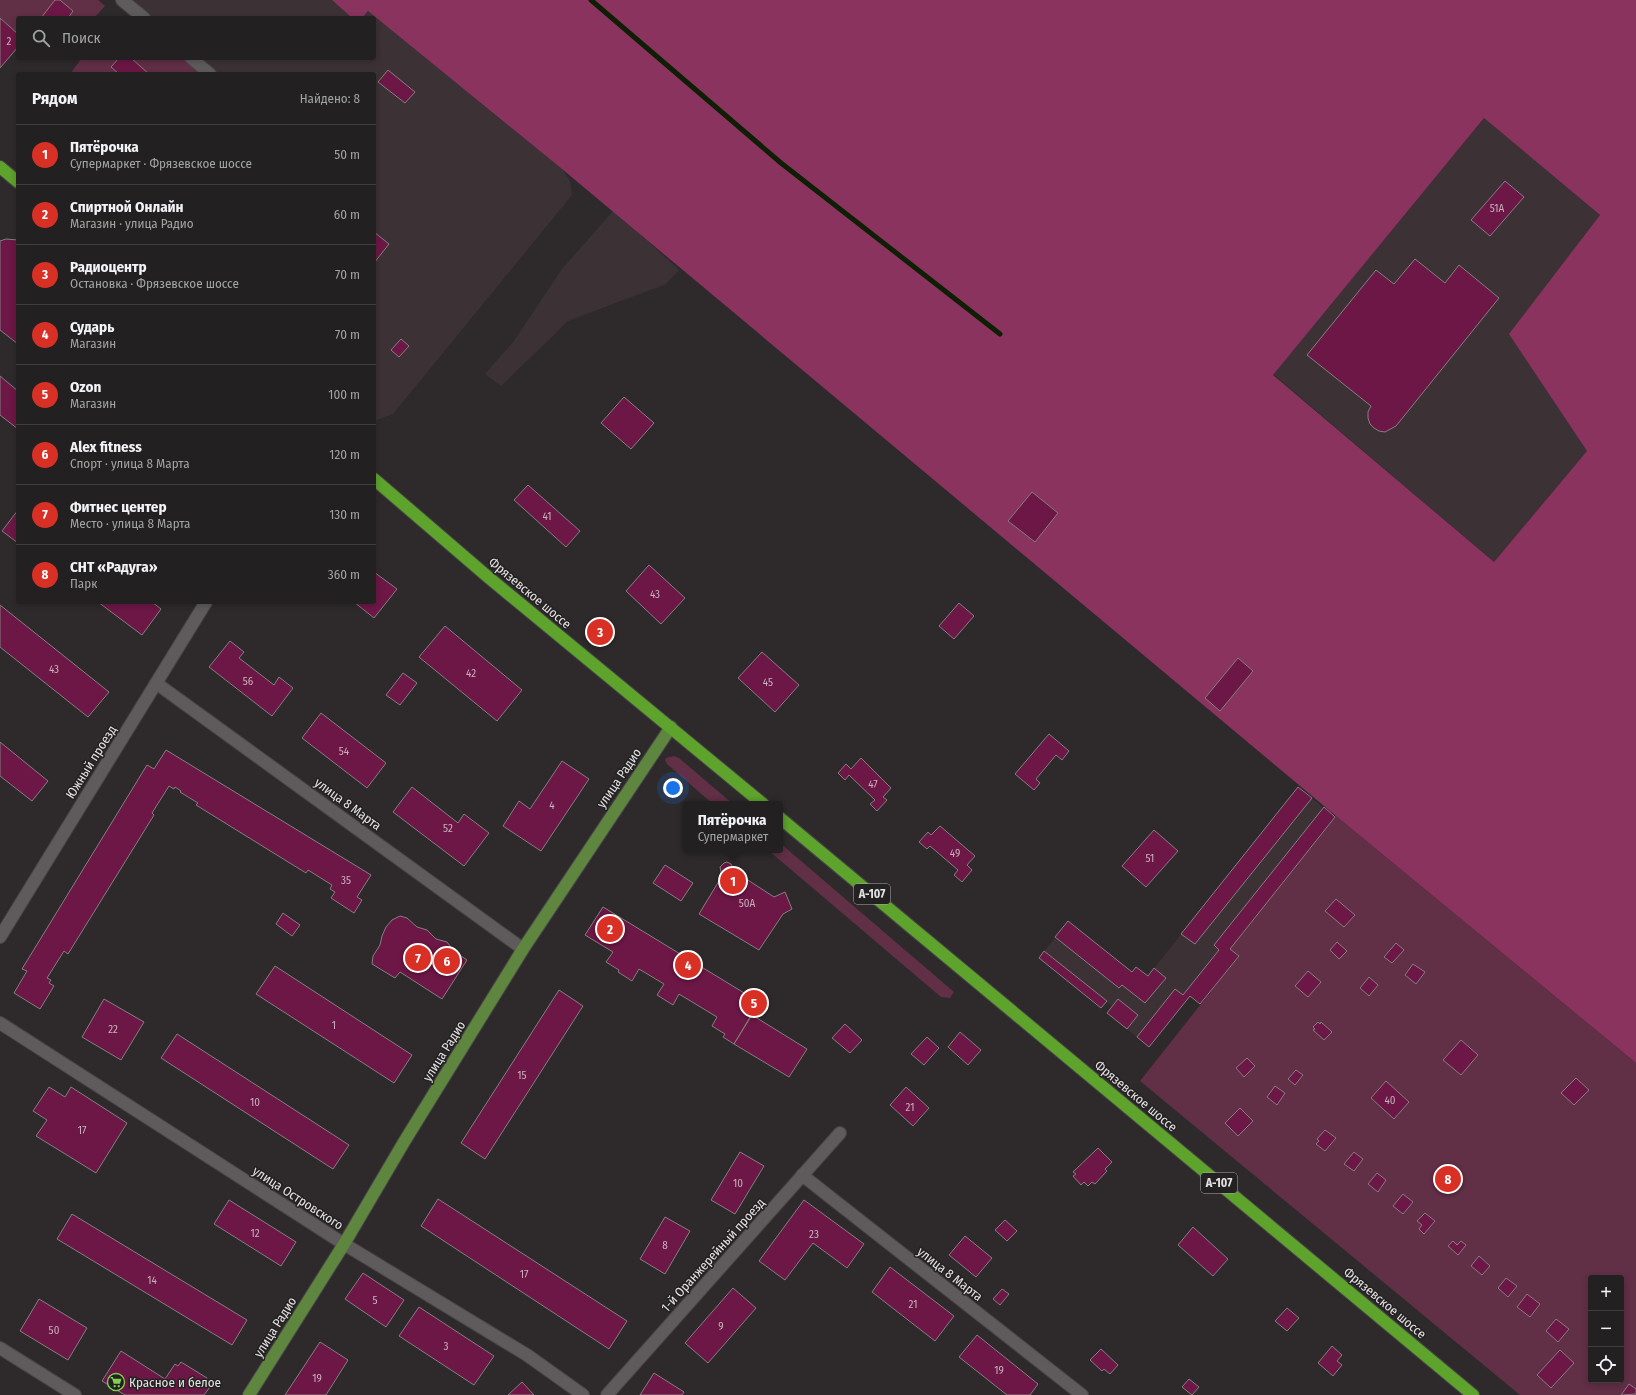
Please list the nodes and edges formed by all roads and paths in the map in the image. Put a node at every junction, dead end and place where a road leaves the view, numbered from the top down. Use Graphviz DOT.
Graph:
graph roads {
  1 [pos="122,0"];
  2 [pos="142,16"];
  3 [pos="193,60"];
  4 [pos="208,72"];
  5 [pos="0,167"];
  6 [pos="16,180"];
  7 [pos="376,481"];
  8 [pos="205,604"];
  9 [pos="156,683"];
  10 [pos="671,727"];
  11 [pos="759,801"];
  12 [pos="783,820"];
  13 [pos="0,937"];
  14 [pos="523,949"];
  15 [pos="0,1023"];
  16 [pos="840,1133"];
  17 [pos="802,1175"];
  18 [pos="344,1244"];
  19 [pos="0,1348"];
  20 [pos="74,1395"];
  21 [pos="249,1395"];
  22 [pos="583,1395"];
  23 [pos="607,1395"];
  24 [pos="1082,1395"];
  25 [pos="1473,1395"];
  1 -- 2 [label="street"];
  3 -- 4 [label="street"];
  5 -- 6 [label="highway"];
  7 -- 10 [label="highway, Фрязевское шоссе"];
  8 -- 9 [label="street, Южный проезд"];
  9 -- 13 [label="street, Южный проезд"];
  9 -- 14 [label="street, улица 8 Марта"];
  10 -- 11 [label="highway, Фрязевское шоссе"];
  10 -- 14 [label="main road, улица Радио"];
  12 -- 25 [label="highway, Фрязевское шоссе / А-107"];
  14 -- 18 [label="main road, улица Радио"];
  15 -- 18 [label="street, улица Островского"];
  16 -- 17 [label="street, 1-й Оранжерейный проезд"];
  17 -- 23 [label="street, 1-й Оранжерейный проезд"];
  17 -- 24 [label="street, улица 8 Марта"];
  18 -- 21 [label="main road, улица Радио"];
  18 -- 22 [label="street, улица Островского"];
  19 -- 20 [label="street"];
}
